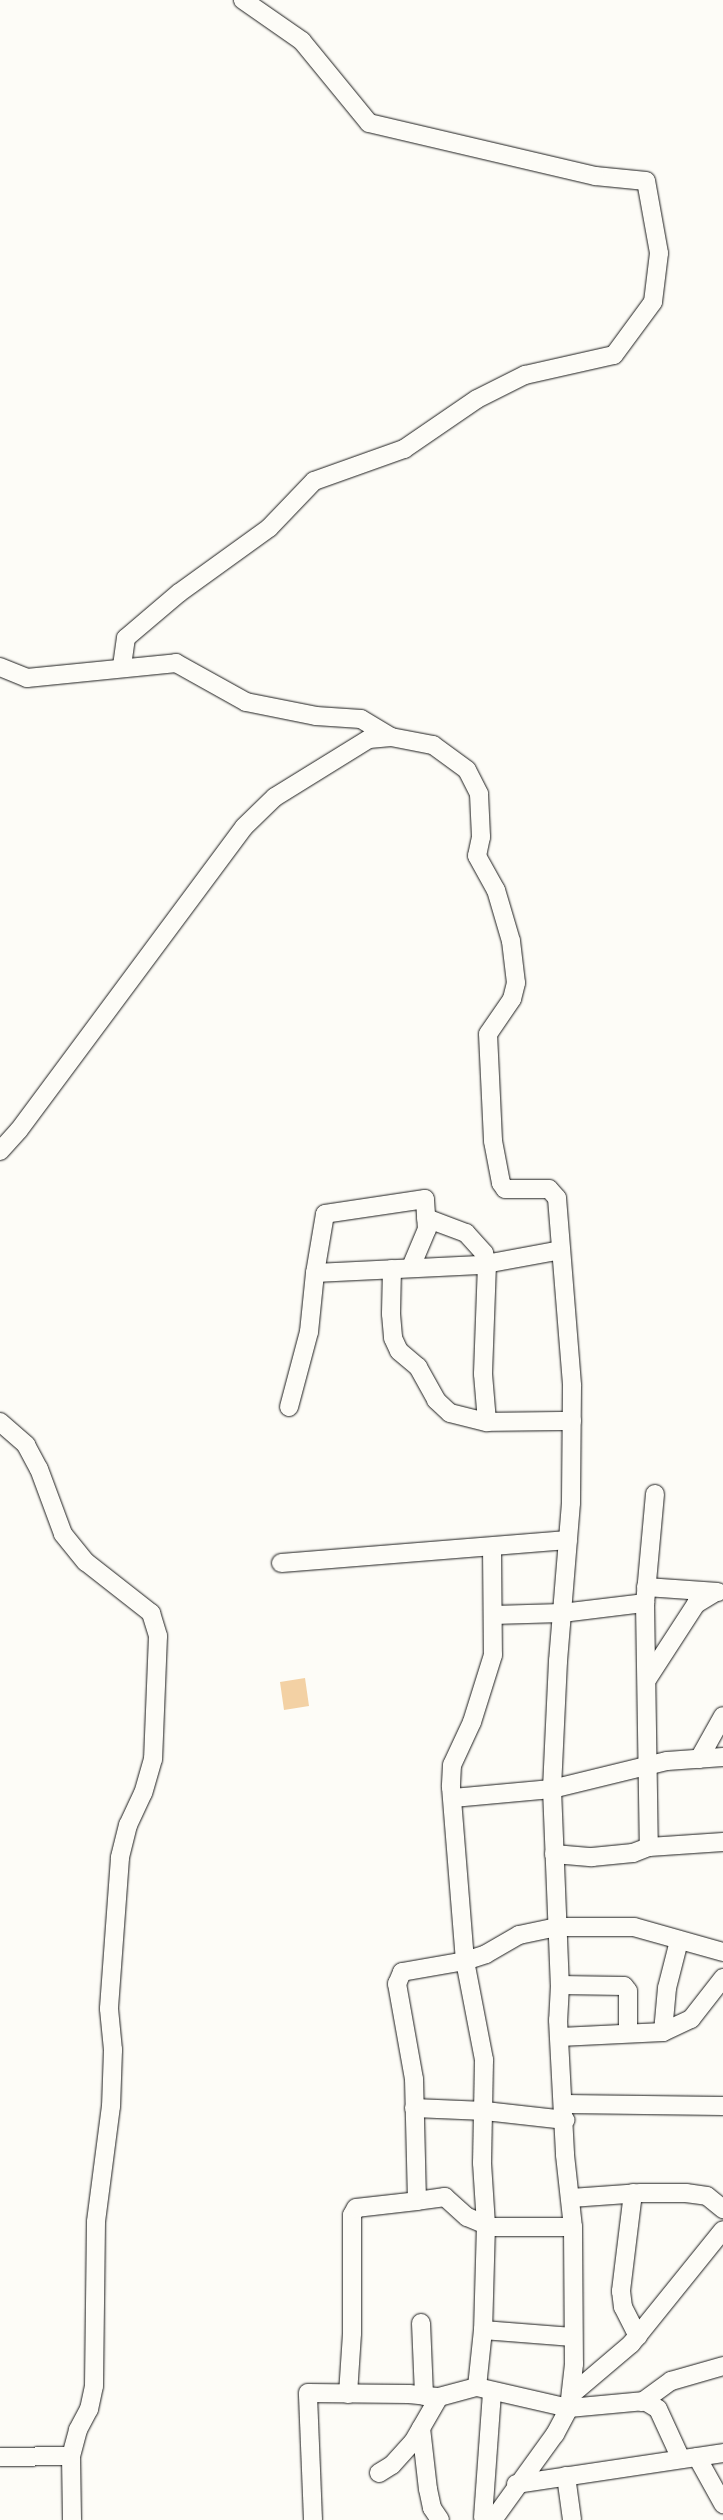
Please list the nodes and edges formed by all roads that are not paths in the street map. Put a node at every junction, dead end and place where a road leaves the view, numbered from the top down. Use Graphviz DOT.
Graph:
graph roads {
  1 [pos="243,0"];
  2 [pos="122,666"];
  3 [pos="0,667"];
  4 [pos="392,737"];
  5 [pos="0,1151"];
  6 [pos="426,1218"];
  7 [pos="561,1250"];
  8 [pos="487,1264"];
  9 [pos="411,1267"];
  10 [pos="392,1269"];
  11 [pos="315,1273"];
  12 [pos="289,1407"];
  13 [pos="572,1421"];
  14 [pos="0,1422"];
  15 [pos="488,1422"];
  16 [pos="655,1494"];
  17 [pos="568,1540"];
  18 [pos="492,1546"];
  19 [pos="281,1563"];
  20 [pos="719,1592"];
  21 [pos="645,1595"];
  22 [pos="562,1613"];
  23 [pos="493,1614"];
  24 [pos="648,1678"];
  25 [pos="723,1716"];
  26 [pos="723,1757"];
  27 [pos="699,1759"];
  28 [pos="650,1766"];
  29 [pos="552,1789"];
  30 [pos="453,1798"];
  31 [pos="723,1842"];
  32 [pos="649,1847"];
  33 [pos="554,1854"];
  34 [pos="558,1927"];
  35 [pos="679,1941"];
  36 [pos="723,1952"];
  37 [pos="465,1961"];
  38 [pos="723,1978"];
  39 [pos="560,1985"];
  40 [pos="663,2032"];
  41 [pos="628,2033"];
  42 [pos="560,2037"];
  43 [pos="723,2106"];
  44 [pos="414,2108"];
  45 [pos="485,2111"];
  46 [pos="565,2112"];
  47 [pos="633,2193"];
  48 [pos="571,2198"];
  49 [pos="417,2201"];
  50 [pos="723,2209"];
  51 [pos="486,2225"];
  52 [pos="573,2227"];
  53 [pos="723,2230"];
  54 [pos="421,2323"];
  55 [pos="483,2330"];
  56 [pos="638,2336"];
  57 [pos="573,2337"];
  58 [pos="723,2366"];
  59 [pos="485,2389"];
  60 [pos="348,2394"];
  61 [pos="432,2397"];
  62 [pos="570,2402"];
  63 [pos="642,2402"];
  64 [pos="421,2428"];
  65 [pos="723,2453"];
  66 [pos="71,2456"];
  67 [pos="0,2457"];
  68 [pos="689,2458"];
  69 [pos="379,2473"];
  70 [pos="566,2476"];
  71 [pos="516,2484"];
  72 [pos="723,2504"];
  73 [pos="487,2518"];
  74 [pos="72,2520"];
  75 [pos="314,2520"];
  76 [pos="440,2520"];
  77 [pos="572,2520"];
  1 -- 2 [label="street"];
  2 -- 3 [label="street"];
  2 -- 4 [label="street"];
  4 -- 5 [label="street"];
  4 -- 7 [label="street"];
  6 -- 8 [label="street"];
  6 -- 9 [label="street"];
  6 -- 11 [label="street"];
  7 -- 8 [label="street"];
  7 -- 13 [label="street"];
  8 -- 9 [label="street"];
  8 -- 15 [label="street"];
  9 -- 10 [label="street"];
  10 -- 11 [label="street"];
  10 -- 15 [label="street"];
  11 -- 12 [label="street"];
  13 -- 15 [label="street"];
  13 -- 17 [label="street"];
  14 -- 66 [label="street"];
  16 -- 21 [label="street"];
  17 -- 18 [label="street"];
  17 -- 22 [label="street"];
  18 -- 19 [label="street"];
  18 -- 23 [label="street"];
  20 -- 21 [label="street"];
  20 -- 24 [label="street"];
  21 -- 22 [label="street"];
  21 -- 24 [label="street"];
  22 -- 23 [label="street"];
  22 -- 29 [label="street"];
  23 -- 30 [label="street"];
  24 -- 28 [label="street"];
  25 -- 27 [label="street"];
  26 -- 27 [label="street"];
  27 -- 28 [label="street"];
  28 -- 29 [label="street"];
  28 -- 32 [label="street"];
  29 -- 30 [label="street"];
  29 -- 33 [label="street"];
  30 -- 37 [label="street"];
  31 -- 32 [label="street"];
  32 -- 33 [label="street"];
  33 -- 34 [label="street"];
  34 -- 35 [label="street"];
  34 -- 37 [label="street"];
  34 -- 39 [label="street"];
  35 -- 36 [label="street"];
  35 -- 40 [label="street"];
  37 -- 44 [label="street"];
  37 -- 45 [label="street"];
  38 -- 40 [label="street"];
  39 -- 41 [label="street"];
  39 -- 42 [label="street"];
  40 -- 41 [label="street"];
  41 -- 42 [label="street"];
  42 -- 46 [label="street"];
  43 -- 46 [label="street"];
  44 -- 45 [label="street"];
  44 -- 49 [label="street"];
  45 -- 46 [label="street"];
  45 -- 51 [label="street"];
  46 -- 48 [label="street"];
  47 -- 48 [label="street"];
  47 -- 50 [label="street"];
  47 -- 56 [label="street"];
  48 -- 52 [label="street"];
  49 -- 51 [label="street"];
  49 -- 60 [label="street"];
  51 -- 52 [label="street"];
  51 -- 55 [label="street"];
  52 -- 57 [label="street"];
  53 -- 56 [label="street"];
  54 -- 61 [label="street"];
  55 -- 57 [label="street"];
  55 -- 59 [label="street"];
  56 -- 62 [label="street"];
  57 -- 62 [label="street"];
  58 -- 63 [label="street"];
  59 -- 61 [label="street"];
  59 -- 62 [label="street"];
  59 -- 73 [label="street"];
  60 -- 61 [label="street"];
  60 -- 75 [label="street"];
  61 -- 64 [label="street"];
  62 -- 63 [label="street"];
  62 -- 71 [label="street"];
  63 -- 68 [label="street"];
  64 -- 69 [label="street"];
  64 -- 76 [label="street"];
  65 -- 68 [label="street"];
  66 -- 67 [label="street"];
  66 -- 74 [label="street"];
  68 -- 70 [label="street"];
  68 -- 72 [label="street"];
  70 -- 71 [label="street"];
  70 -- 77 [label="street"];
  71 -- 73 [label="street"];
}
